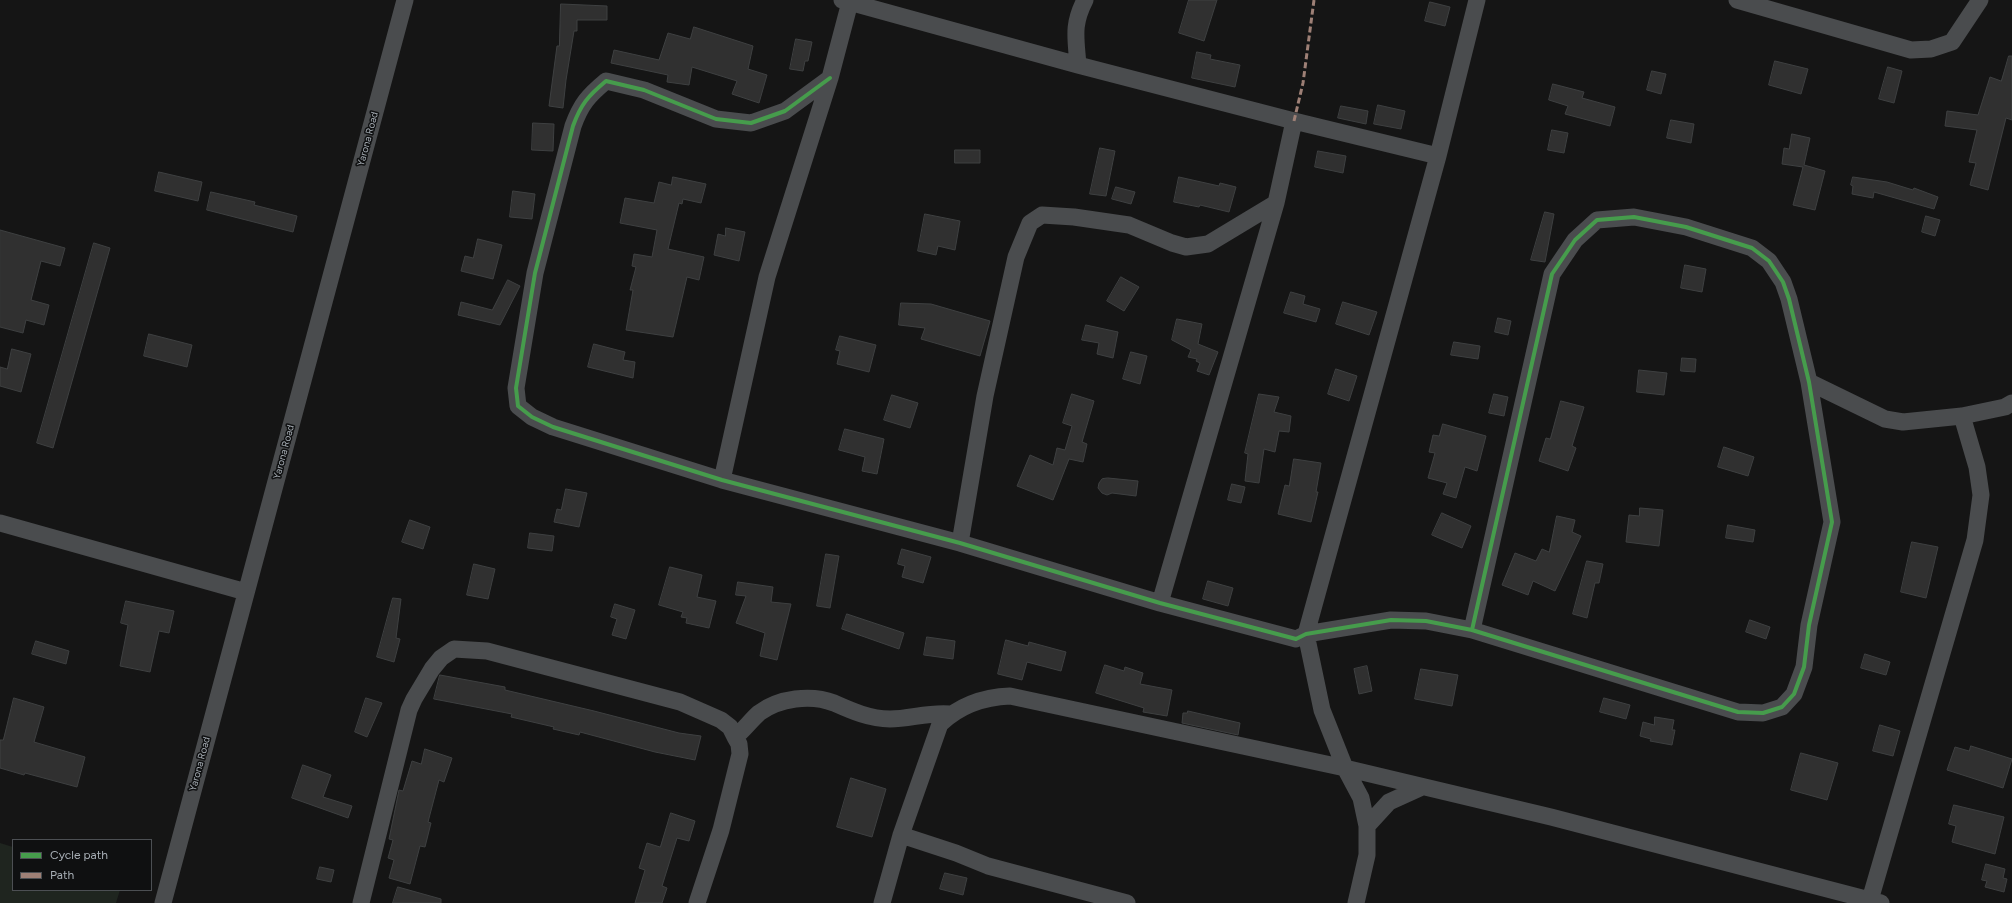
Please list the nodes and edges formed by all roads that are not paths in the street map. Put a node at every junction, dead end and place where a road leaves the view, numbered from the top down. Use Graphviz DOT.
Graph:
graph roads {
  1 [pos="405,0"];
  2 [pos="1085,0"];
  3 [pos="1477,0"];
  4 [pos="1737,0"];
  5 [pos="1980,0"];
  6 [pos="846,1"];
  7 [pos="1078,65"];
  8 [pos="830,78"];
  9 [pos="1294,121"];
  10 [pos="1438,156"];
  11 [pos="1276,203"];
  12 [pos="1809,382"];
  13 [pos="2012,403"];
  14 [pos="1962,416"];
  15 [pos="722,480"];
  16 [pos="0,523"];
  17 [pos="960,543"];
  18 [pos="246,592"];
  19 [pos="1160,603"];
  20 [pos="1472,630"];
  21 [pos="1306,634"];
  22 [pos="950,714"];
  23 [pos="735,737"];
  24 [pos="1345,768"];
  25 [pos="1422,787"];
  26 [pos="1367,826"];
  27 [pos="901,836"];
  28 [pos="1876,902"];
  29 [pos="163,903"];
  30 [pos="361,903"];
  31 [pos="697,903"];
  32 [pos="882,903"];
  33 [pos="1127,903"];
  34 [pos="1356,903"];
  1 -- 18 [label="street, Yarona Road"];
  2 -- 7 [label="street"];
  3 -- 10 [label="street"];
  4 -- 5 [label="street"];
  6 -- 7 [label="street"];
  6 -- 8 [label="street"];
  7 -- 9 [label="street"];
  8 -- 15 [label="street"];
  8 -- 15 [label="street"];
  9 -- 10 [label="street"];
  9 -- 11 [label="street"];
  10 -- 21 [label="street"];
  11 -- 17 [label="street"];
  11 -- 19 [label="street"];
  12 -- 14 [label="street"];
  12 -- 20 [label="street"];
  12 -- 20 [label="street"];
  13 -- 14 [label="street"];
  14 -- 28 [label="street"];
  15 -- 17 [label="street"];
  16 -- 18 [label="street"];
  17 -- 19 [label="street"];
  18 -- 29 [label="street, Yarona Road"];
  19 -- 21 [label="street"];
  20 -- 21 [label="street"];
  21 -- 24 [label="street"];
  22 -- 23 [label="street"];
  22 -- 24 [label="street"];
  22 -- 27 [label="street"];
  23 -- 30 [label="street"];
  23 -- 31 [label="street"];
  24 -- 25 [label="street"];
  24 -- 26 [label="street"];
  25 -- 26 [label="street"];
  25 -- 28 [label="street"];
  26 -- 34 [label="street"];
  27 -- 32 [label="street"];
  27 -- 33 [label="street"];
}
